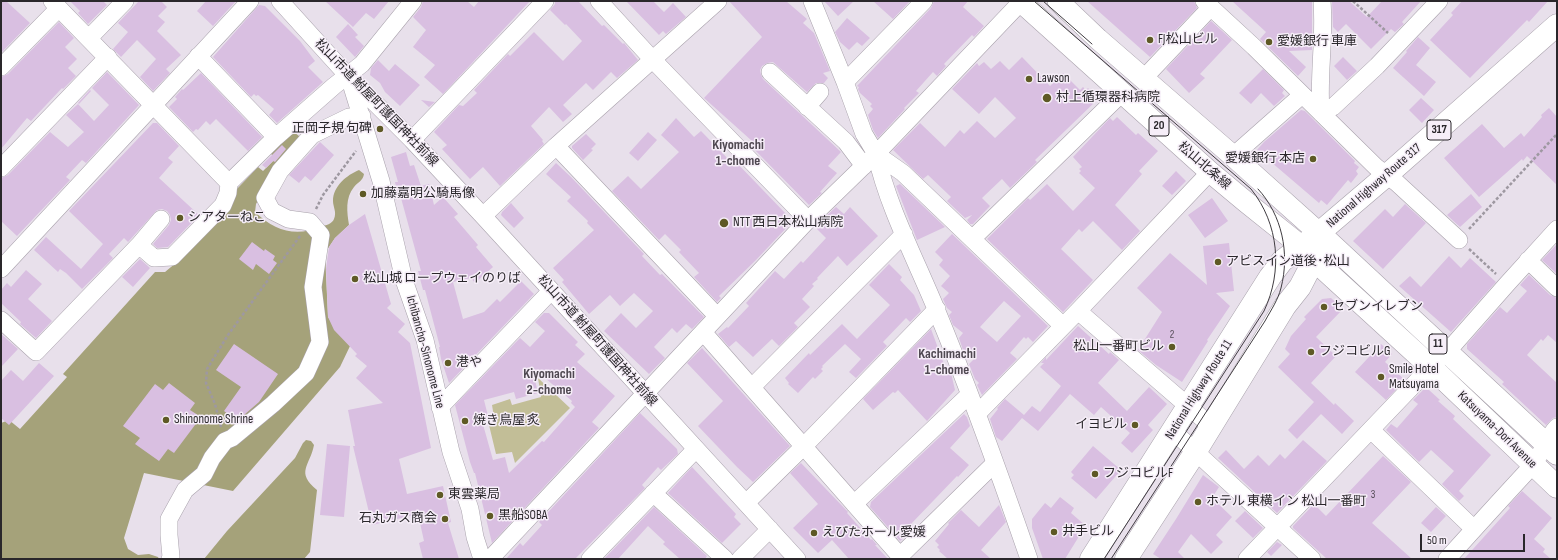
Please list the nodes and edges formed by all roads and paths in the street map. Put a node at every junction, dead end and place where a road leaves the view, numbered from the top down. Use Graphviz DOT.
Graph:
graph roads {
  1 [pos="125,1"];
  2 [pos="250,1"];
  3 [pos="280,1"];
  4 [pos="413,1"];
  5 [pos="545,1"];
  6 [pos="599,1"];
  7 [pos="718,1"];
  8 [pos="812,1"];
  9 [pos="924,1"];
  10 [pos="1058,1"];
  11 [pos="1322,1"];
  12 [pos="1353,1"];
  13 [pos="1440,1"];
  14 [pos="1021,2"];
  15 [pos="55,4"];
  16 [pos="1207,4"];
  17 [pos="1557,25"];
  18 [pos="89,38"];
  19 [pos="1399,44"];
  20 [pos="198,56"];
  21 [pos="108,57"];
  22 [pos="653,60"];
  23 [pos="1,67"];
  24 [pos="770,72"];
  25 [pos="348,76"];
  26 [pos="1144,78"];
  27 [pos="846,82"];
  28 [pos="820,92"];
  29 [pos="1122,93"];
  30 [pos="1302,95"];
  31 [pos="154,105"];
  32 [pos="807,107"];
  33 [pos="1321,113"];
  34 [pos="362,116"];
  35 [pos="1557,134"];
  36 [pos="276,137"];
  37 [pos="412,140"];
  38 [pos="556,146"];
  39 [pos="357,149"];
  40 [pos="876,154"];
  41 [pos="1233,156"];
  42 [pos="864,166"];
  43 [pos="1,168"];
  44 [pos="1210,172"];
  45 [pos="1387,175"];
  46 [pos="230,183"];
  47 [pos="323,195"];
  48 [pos="483,216"];
  49 [pos="162,219"];
  50 [pos="808,220"];
  51 [pos="310,222"];
  52 [pos="1557,229"];
  53 [pos="1319,233"];
  54 [pos="904,234"];
  55 [pos="972,239"];
  56 [pos="1458,240"];
  57 [pos="139,245"];
  58 [pos="1308,253"];
  59 [pos="1528,260"];
  60 [pos="1,269"];
  61 [pos="1507,284"];
  62 [pos="1557,288"];
  63 [pos="551,291"];
  64 [pos="937,309"];
  65 [pos="1078,311"];
  66 [pos="717,316"];
  67 [pos="1,320"];
  68 [pos="1063,326"];
  69 [pos="703,332"];
  70 [pos="1446,351"];
  71 [pos="1431,367"];
  72 [pos="752,387"];
  73 [pos="645,394"];
  74 [pos="969,395"];
  75 [pos="1188,406"];
  76 [pos="440,407"];
  77 [pos="977,414"];
  78 [pos="1211,426"];
  79 [pos="1173,430"];
  80 [pos="1371,430"];
  81 [pos="225,441"];
  82 [pos="1553,442"];
  83 [pos="804,446"];
  84 [pos="696,449"];
  85 [pos="1196,451"];
  86 [pos="995,463"];
  87 [pos="1533,465"];
  88 [pos="1557,487"];
  89 [pos="653,493"];
  90 [pos="746,503"];
  91 [pos="854,504"];
  92 [pos="1278,527"];
  93 [pos="770,529"];
  94 [pos="1474,529"];
  95 [pos="899,558"];
  96 [pos="1093,558"];
  97 [pos="170,559"];
  98 [pos="482,559"];
  99 [pos="490,559"];
  100 [pos="590,559"];
  101 [pos="725,559"];
  102 [pos="740,559"];
  103 [pos="797,559"];
  104 [pos="1029,559"];
  105 [pos="1126,559"];
  106 [pos="1247,559"];
  107 [pos="1312,559"];
  108 [pos="1447,559"];
  1 -- 18 [label="street"];
  2 -- 20 [label="street"];
  3 -- 25 [label="street, 松山市道 鮒屋町護国神社前線"];
  4 -- 25 [label="street"];
  5 -- 37 [label="street"];
  6 -- 22 [label="street"];
  7 -- 22 [label="street"];
  8 -- 27 [label="street"];
  9 -- 27 [label="street"];
  10 -- 26 [label="main road, 松山北条線 / 20"];
  11 -- 33 [label="street"];
  12 -- 19 [label="path"];
  13 -- 19 [label="street"];
  14 -- 29 [label="main road, 松山北条線 / 20"];
  14 -- 40 [label="street"];
  15 -- 18 [label="street"];
  15 -- 23 [label="street"];
  16 -- 26 [label="street"];
  16 -- 30 [label="street"];
  17 -- 45 [label="highway, National Highway Route 317 / 317"];
  18 -- 21 [label="street"];
  19 -- 33 [label="street"];
  20 -- 31 [label="street"];
  20 -- 36 [label="street"];
  21 -- 31 [label="street"];
  21 -- 43 [label="street"];
  22 -- 38 [label="street"];
  22 -- 50 [label="street"];
  24 -- 32 [label="street"];
  25 -- 34 [label="street, Ichibancho-Sinonome Line"];
  25 -- 36 [label="street"];
  25 -- 37 [label="street, 松山市道 鮒屋町護国神社前線"];
  26 -- 41 [label="main road, 松山北条線 / 20"];
  27 -- 40 [label="street"];
  28 -- 32 [label="street"];
  29 -- 44 [label="main road, 松山北条線 / 20"];
  29 -- 55 [label="street"];
  30 -- 33 [label="street"];
  30 -- 41 [label="street"];
  31 -- 46 [label="street"];
  31 -- 60 [label="street"];
  32 -- 42 [label="street"];
  33 -- 45 [label="street"];
  34 -- 51 [label="street"];
  34 -- 76 [label="street, Ichibancho-Sinonome Line"];
  35 -- 56 [label="path"];
  36 -- 46 [label="street"];
  37 -- 48 [label="street, 松山市道 鮒屋町護国神社前線"];
  38 -- 48 [label="street"];
  38 -- 66 [label="street"];
  39 -- 47 [label="path"];
  40 -- 42 [label="street"];
  40 -- 54 [label="street"];
  40 -- 55 [label="street"];
  41 -- 53 [label="main road, 松山北条線 / 20"];
  42 -- 50 [label="street"];
  44 -- 58 [label="main road, 松山北条線 / 20"];
  44 -- 65 [label="street"];
  45 -- 53 [label="highway, National Highway Route 317 / 317"];
  45 -- 56 [label="street"];
  46 -- 57 [label="street"];
  48 -- 63 [label="street, 松山市道 鮒屋町護国神社前線"];
  49 -- 57 [label="street"];
  50 -- 66 [label="street"];
  51 -- 81 [label="path"];
  51 -- 81 [label="street"];
  52 -- 59 [label="street"];
  53 -- 58 [label="highway, National Highway Route 317"];
  53 -- 70 [label="highway, Katsuyama-Dori Avenue / 11"];
  54 -- 64 [label="street"];
  54 -- 72 [label="street"];
  55 -- 68 [label="street"];
  56 -- 61 [label="path"];
  57 -- 67 [label="street"];
  58 -- 71 [label="highway, Katsuyama-Dori Avenue / 11"];
  58 -- 75 [label="highway, National Highway Route 11"];
  58 -- 78 [label="highway"];
  59 -- 61 [label="street"];
  59 -- 62 [label="street"];
  61 -- 70 [label="street"];
  63 -- 73 [label="street, 松山市道 鮒屋町護国神社前線"];
  63 -- 76 [label="street"];
  64 -- 74 [label="street"];
  64 -- 83 [label="street"];
  65 -- 68 [label="street"];
  65 -- 75 [label="street"];
  66 -- 69 [label="street"];
  68 -- 77 [label="street"];
  69 -- 72 [label="street"];
  69 -- 73 [label="street"];
  70 -- 71 [label="street"];
  70 -- 82 [label="highway, Katsuyama-Dori Avenue / 11"];
  71 -- 80 [label="street"];
  71 -- 87 [label="highway, Katsuyama-Dori Avenue / 11"];
  72 -- 83 [label="street"];
  73 -- 84 [label="street, 松山市道 鮒屋町護国神社前線"];
  73 -- 99 [label="street"];
  74 -- 77 [label="street"];
  74 -- 91 [label="street"];
  75 -- 78 [label="street"];
  75 -- 79 [label="highway, National Highway Route 11"];
  76 -- 98 [label="street, Ichibancho-Sinonome Line"];
  77 -- 86 [label="street"];
  78 -- 85 [label="highway"];
  79 -- 85 [label="street"];
  79 -- 96 [label="highway, National Highway Route 11"];
  80 -- 92 [label="street"];
  80 -- 94 [label="street"];
  81 -- 97 [label="street"];
  82 -- 87 [label="street"];
  83 -- 90 [label="street"];
  83 -- 91 [label="street"];
  84 -- 89 [label="street"];
  84 -- 90 [label="street, 松山市道 鮒屋町護国神社前線"];
  85 -- 92 [label="street"];
  85 -- 105 [label="highway"];
  86 -- 95 [label="street"];
  86 -- 104 [label="street"];
  87 -- 88 [label="highway, Katsuyama-Dori Avenue / 11"];
  87 -- 94 [label="street"];
  89 -- 100 [label="street"];
  89 -- 101 [label="street"];
  90 -- 93 [label="street, 松山市道 鮒屋町護国神社前線"];
  91 -- 95 [label="street"];
  92 -- 106 [label="street"];
  92 -- 107 [label="street"];
  93 -- 102 [label="street"];
  93 -- 103 [label="street, 松山市道 鮒屋町護国神社前線"];
  94 -- 108 [label="street"];
}
